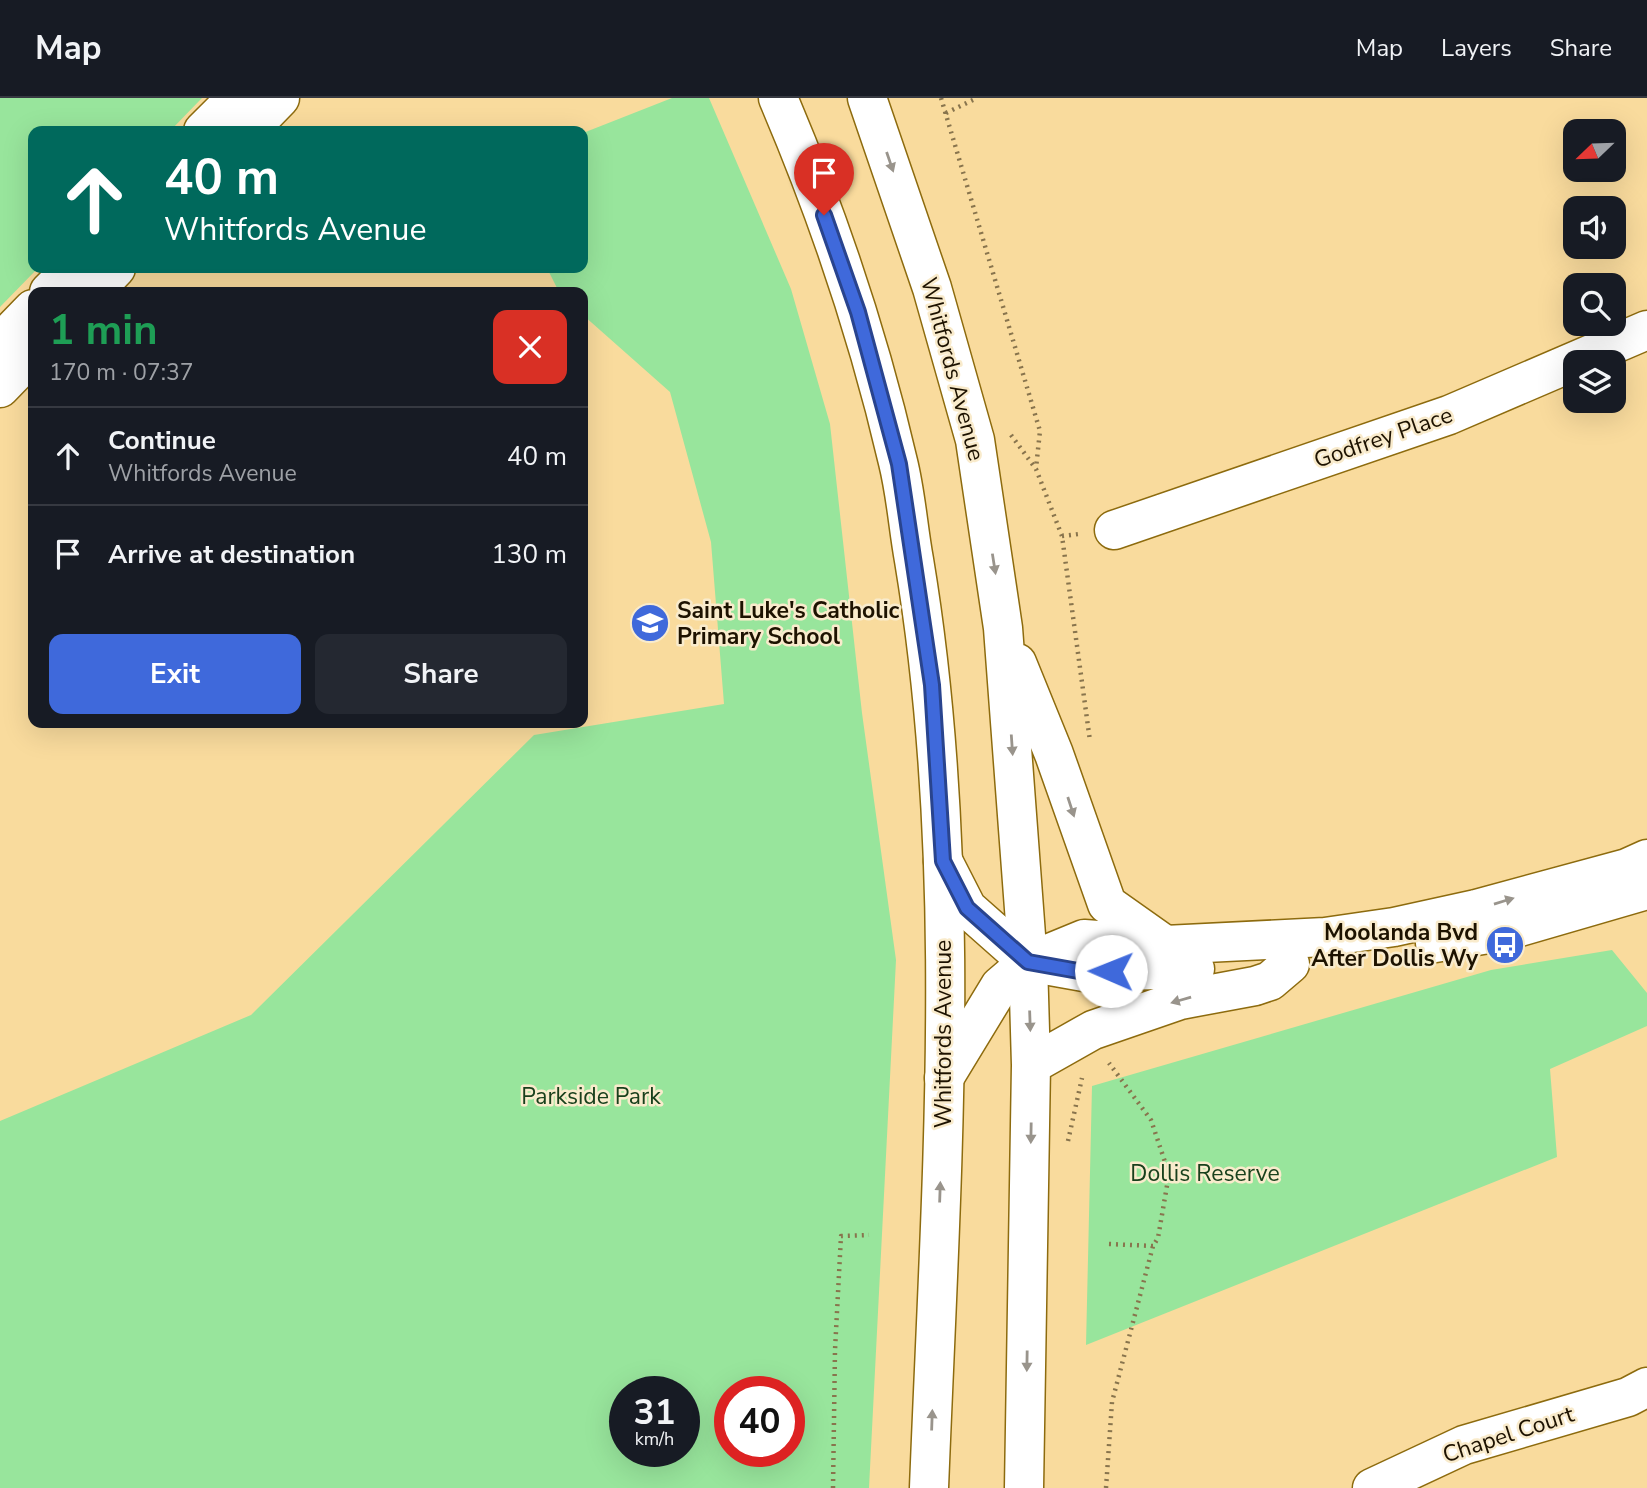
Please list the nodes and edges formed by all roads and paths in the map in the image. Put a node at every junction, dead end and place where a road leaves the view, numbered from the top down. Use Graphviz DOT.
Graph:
graph roads {
  1 [pos="236,98"];
  2 [pos="279,98"];
  3 [pos="778,98"];
  4 [pos="867,98"];
  5 [pos="942,98"];
  6 [pos="977,98"];
  7 [pos="946,113"];
  8 [pos="209,126"];
  9 [pos="253,126"];
  10 [pos="68,273"];
  11 [pos="111,273"];
  12 [pos="54,287"];
  13 [pos="98,287"];
  14 [pos="28,314"];
  15 [pos="1647,330"];
  16 [pos="0,343"];
  17 [pos="28,359"];
  18 [pos="0,388"];
  19 [pos="1036,469"];
  20 [pos="1114,530"];
  21 [pos="1003,628"];
  22 [pos="943,861"];
  23 [pos="1641,885"];
  24 [pos="1165,945"];
  25 [pos="1028,962"];
  26 [pos="1290,964"];
  27 [pos="1107,1059"];
  28 [pos="1031,1065"];
  29 [pos="944,1079"];
  30 [pos="869,1235"];
  31 [pos="1108,1244"];
  32 [pos="1153,1246"];
  33 [pos="1647,1387"];
  34 [pos="833,1488"];
  35 [pos="929,1488"];
  36 [pos="1024,1488"];
  37 [pos="1106,1488"];
  38 [pos="1372,1488"];
  1 -- 8 [label="main road"];
  2 -- 9 [label="main road"];
  3 -- 22 [label="main road, Whitfords Avenue"];
  4 -- 21 [label="main road, Whitfords Avenue, one-way"];
  5 -- 7 [label="path"];
  6 -- 7 [label="path"];
  7 -- 19 [label="path"];
  10 -- 12 [label="main road"];
  11 -- 13 [label="main road"];
  14 -- 16 [label="main road"];
  15 -- 20 [label="main road, Godfrey Place"];
  17 -- 18 [label="main road"];
  21 -- 24 [label="main road, one-way"];
  21 -- 25 [label="main road, Whitfords Avenue, one-way"];
  22 -- 25 [label="main road"];
  22 -- 29 [label="main road, Whitfords Avenue"];
  24 -- 23 [label="main road, one-way"];
  23 -- 26 [label="main road"];
  24 -- 25 [label="main road"];
  25 -- 26 [label="main road"];
  25 -- 28 [label="main road, Whitfords Avenue, one-way"];
  25 -- 29 [label="main road"];
  26 -- 28 [label="main road, one-way"];
  27 -- 32 [label="path"];
  28 -- 36 [label="main road, Whitfords Avenue, one-way"];
  35 -- 29 [label="main road, Whitfords Avenue, one-way"];
  30 -- 34 [label="path"];
  31 -- 32 [label="path"];
  32 -- 37 [label="path"];
  33 -- 38 [label="main road, Chapel Court"];
}
